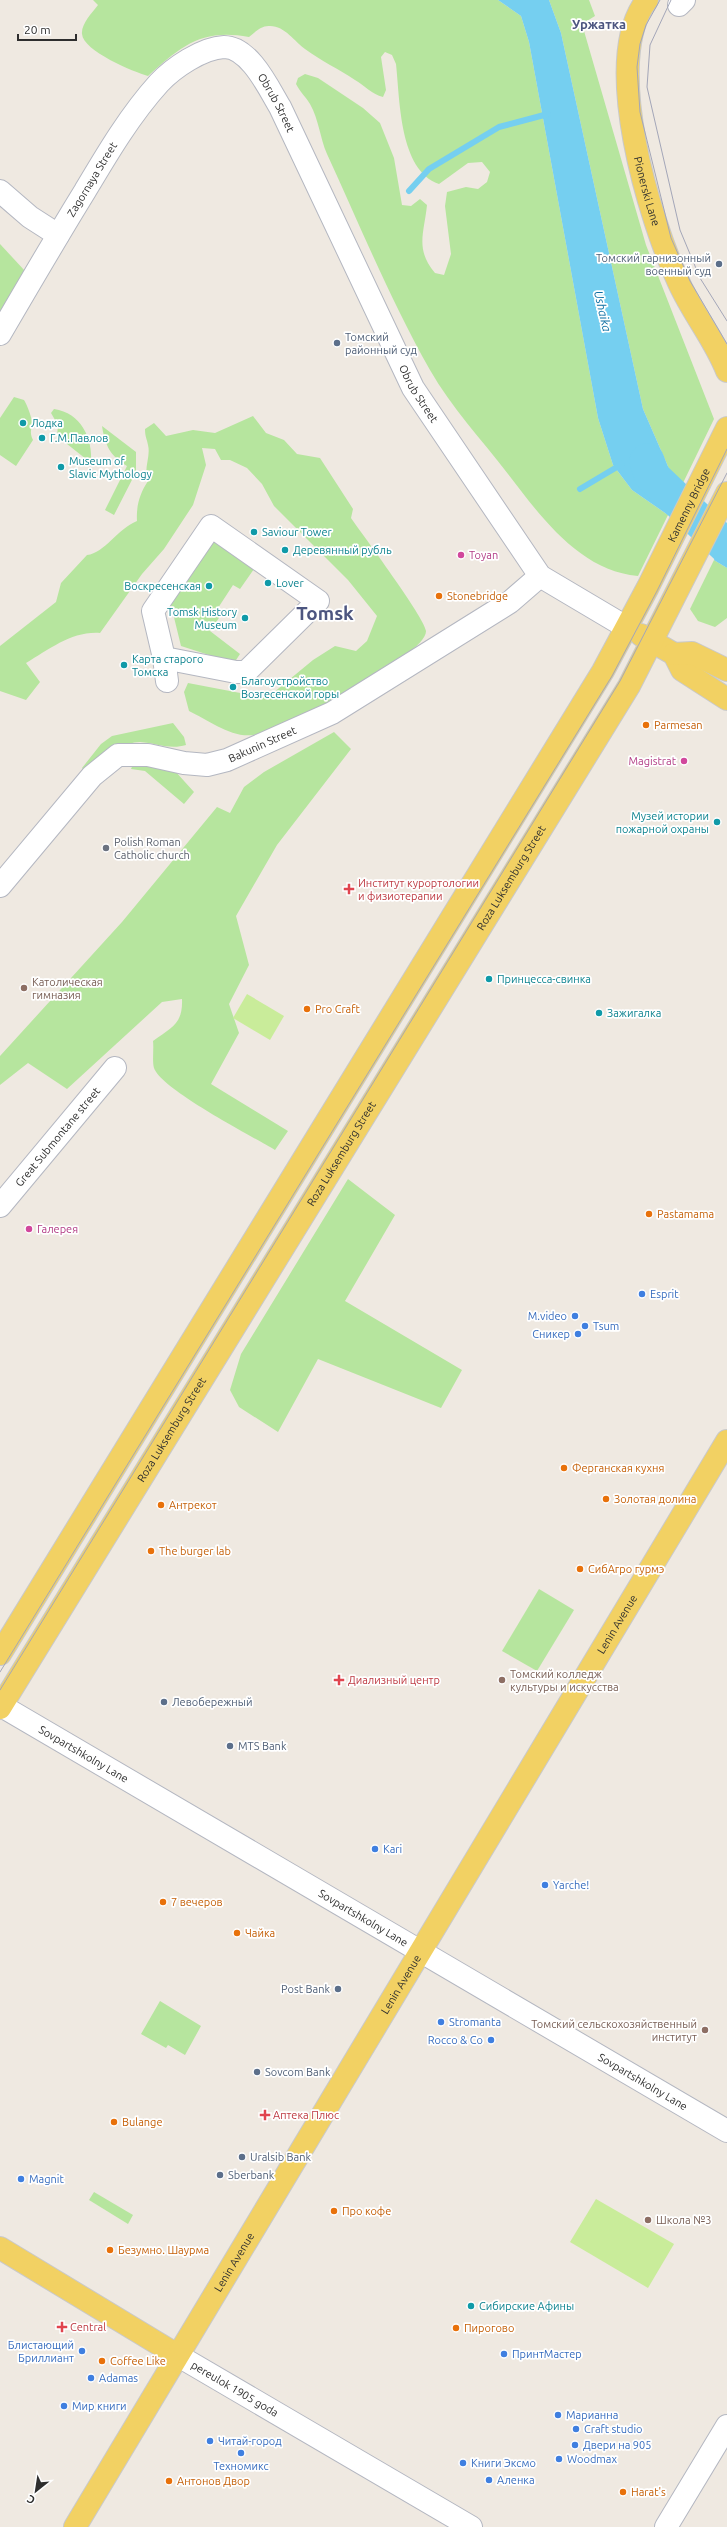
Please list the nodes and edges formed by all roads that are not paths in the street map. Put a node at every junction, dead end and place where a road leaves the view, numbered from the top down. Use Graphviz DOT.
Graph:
graph roads {
  1 [pos="647,0"];
  2 [pos="212,50"];
  3 [pos="0,191"];
  4 [pos="58,235"];
  5 [pos="0,334"];
  6 [pos="720,343"];
  7 [pos="727,371"];
  8 [pos="727,428"];
  9 [pos="727,493"];
  10 [pos="540,576"];
  11 [pos="626,627"];
  12 [pos="653,642"];
  13 [pos="674,654"];
  14 [pos="164,658"];
  15 [pos="727,670"];
  16 [pos="166,681"];
  17 [pos="727,698"];
  18 [pos="0,886"];
  19 [pos="115,1068"];
  20 [pos="0,1206"];
  21 [pos="727,1441"];
  22 [pos="0,1654"];
  23 [pos="1,1706"];
  24 [pos="422,1950"];
  25 [pos="727,2131"];
  26 [pos="0,2248"];
  27 [pos="177,2355"];
  28 [pos="727,2426"];
  29 [pos="75,2527"];
  30 [pos="472,2527"];
  31 [pos="666,2527"];
  1 -- 6 [label="main road, Pionerski Lane"];
  2 -- 4 [label="street, Zagornaya Street"];
  2 -- 10 [label="street, Obrub Street"];
  3 -- 4 [label="street"];
  4 -- 5 [label="street, Zagornaya Street"];
  6 -- 7 [label="main road, Pionerski Lane"];
  8 -- 11 [label="main road, Kamenny Bridge"];
  9 -- 12 [label="main road, Roza Luksemburg Street"];
  10 -- 11 [label="street, Obrub Street"];
  10 -- 18 [label="street, Bakunin Street"];
  11 -- 12 [label="main road"];
  11 -- 22 [label="main road"];
  12 -- 13 [label="main road"];
  12 -- 23 [label="main road, Roza Luksemburg Street"];
  13 -- 15 [label="main road"];
  13 -- 17 [label="main road"];
  14 -- 14 [label="street"];
  14 -- 16 [label="street"];
  19 -- 20 [label="street, Great Submontane street"];
  21 -- 24 [label="main road, Lenin Avenue"];
  23 -- 24 [label="street, Sovpartshkolny Lane"];
  24 -- 25 [label="street, Sovpartshkolny Lane"];
  24 -- 27 [label="main road, Lenin Avenue"];
  26 -- 27 [label="main road, pereulok 1905 goda"];
  27 -- 29 [label="main road, Lenin Avenue"];
  27 -- 30 [label="street, pereulok 1905 goda"];
  28 -- 31 [label="street"];
}
